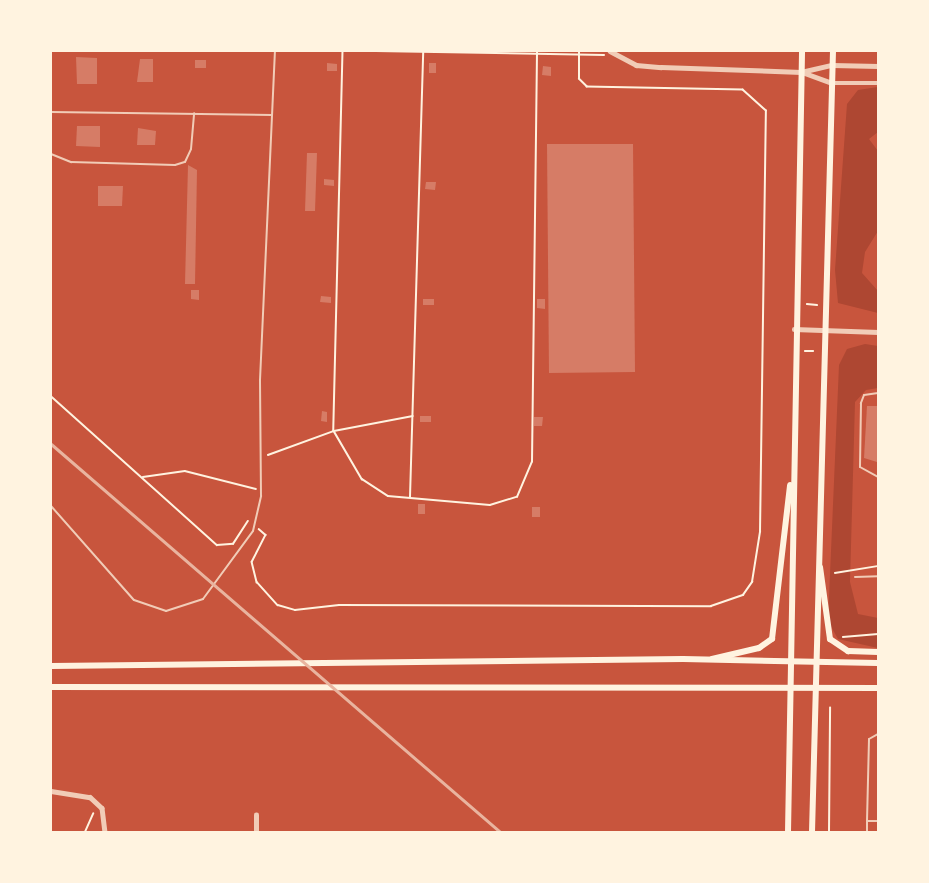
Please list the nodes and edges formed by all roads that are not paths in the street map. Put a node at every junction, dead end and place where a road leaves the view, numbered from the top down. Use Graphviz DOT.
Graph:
graph roads {
  1 [pos="275,51"];
  2 [pos="610,51"];
  3 [pos="802,51"];
  4 [pos="833,51"];
  5 [pos="832,65"];
  6 [pos="878,66"];
  7 [pos="801,72"];
  8 [pos="832,83"];
  9 [pos="878,83"];
  10 [pos="51,112"];
  11 [pos="194,113"];
  12 [pos="272,115"];
  13 [pos="51,154"];
  14 [pos="794,329"];
  15 [pos="826,329"];
  16 [pos="878,332"];
  17 [pos="878,393"];
  18 [pos="878,477"];
  19 [pos="792,479"];
  20 [pos="51,506"];
  21 [pos="818,561"];
  22 [pos="878,576"];
  23 [pos="855,577"];
  24 [pos="878,652"];
  25 [pos="711,660"];
  26 [pos="792,661"];
  27 [pos="814,662"];
  28 [pos="878,663"];
  29 [pos="51,666"];
  30 [pos="788,684"];
  31 [pos="51,687"];
  32 [pos="814,688"];
  33 [pos="878,688"];
  34 [pos="878,734"];
  35 [pos="51,791"];
  36 [pos="256,815"];
  37 [pos="867,821"];
  38 [pos="878,821"];
  39 [pos="105,832"];
  40 [pos="256,832"];
  41 [pos="788,832"];
  42 [pos="812,832"];
  43 [pos="867,832"];
  1 -- 12 [label="lane"];
  2 -- 7 [label="street"];
  3 -- 7 [label="main road"];
  4 -- 5 [label="main road"];
  5 -- 6 [label="street"];
  5 -- 7 [label="street"];
  5 -- 8 [label="main road"];
  7 -- 8 [label="street"];
  7 -- 14 [label="main road"];
  8 -- 9 [label="street"];
  8 -- 15 [label="main road"];
  10 -- 11 [label="lane"];
  11 -- 12 [label="lane"];
  11 -- 13 [label="lane"];
  12 -- 20 [label="lane"];
  14 -- 15 [label="street"];
  14 -- 19 [label="main road"];
  15 -- 16 [label="street"];
  15 -- 21 [label="main road"];
  17 -- 18 [label="lane"];
  19 -- 25 [label="main road"];
  19 -- 26 [label="main road"];
  21 -- 24 [label="main road"];
  21 -- 27 [label="main road"];
  22 -- 23 [label="lane"];
  25 -- 26 [label="main road"];
  25 -- 29 [label="main road"];
  26 -- 27 [label="main road"];
  26 -- 30 [label="main road"];
  27 -- 28 [label="main road"];
  27 -- 32 [label="main road"];
  30 -- 31 [label="main road"];
  30 -- 32 [label="main road"];
  30 -- 41 [label="main road"];
  32 -- 33 [label="main road"];
  32 -- 42 [label="main road"];
  34 -- 37 [label="lane"];
  35 -- 39 [label="street"];
  36 -- 40 [label="street"];
  37 -- 38 [label="lane"];
  37 -- 43 [label="lane"];
}
